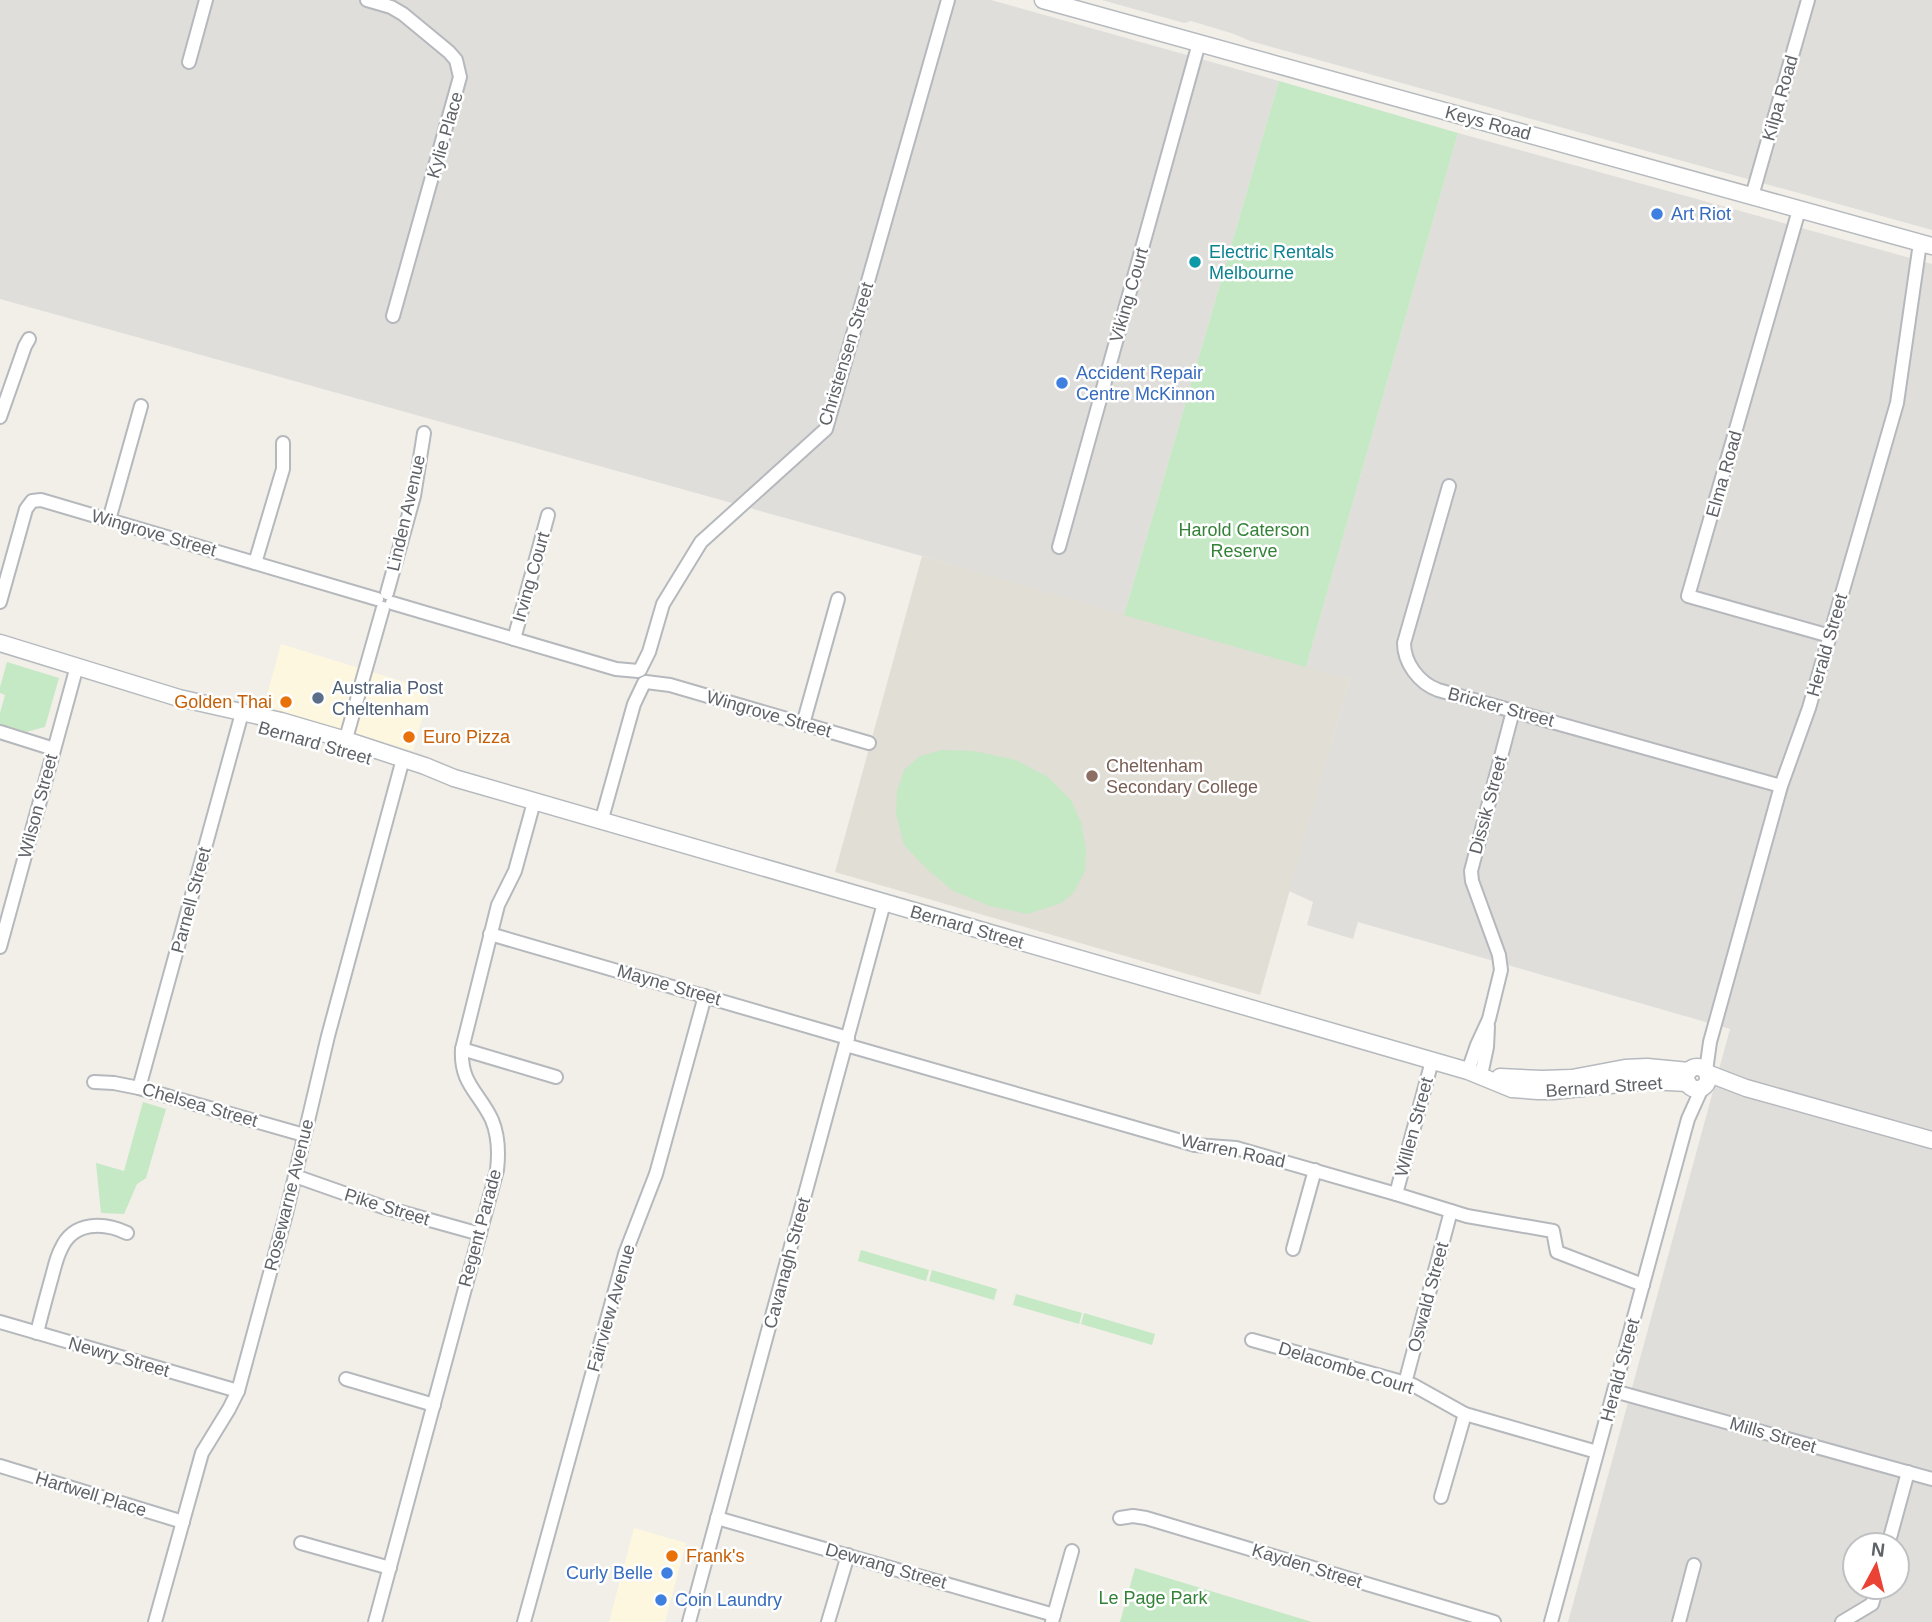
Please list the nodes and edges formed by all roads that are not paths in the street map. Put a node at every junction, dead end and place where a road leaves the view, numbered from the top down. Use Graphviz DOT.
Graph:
graph roads {
  1 [pos="206,0"];
  2 [pos="367,0"];
  3 [pos="948,0"];
  4 [pos="1043,0"];
  5 [pos="1808,0"];
  6 [pos="1199,43"];
  7 [pos="189,62"];
  8 [pos="1752,196"];
  9 [pos="1799,210"];
  10 [pos="1926,244"];
  11 [pos="393,316"];
  12 [pos="29,339"];
  13 [pos="141,406"];
  14 [pos="0,417"];
  15 [pos="424,433"];
  16 [pos="283,443"];
  17 [pos="1449,486"];
  18 [pos="548,515"];
  19 [pos="109,520"];
  20 [pos="1059,547"];
  21 [pos="255,563"];
  22 [pos="838,598"];
  23 [pos="385,601"];
  24 [pos="0,602"];
  25 [pos="1830,636"];
  26 [pos="513,639"];
  27 [pos="0,643"];
  28 [pos="77,666"];
  29 [pos="642,677"];
  30 [pos="1513,710"];
  31 [pos="241,717"];
  32 [pos="803,724"];
  33 [pos="0,732"];
  34 [pos="869,743"];
  35 [pos="55,744"];
  36 [pos="344,745"];
  37 [pos="402,764"];
  38 [pos="1781,786"];
  39 [pos="534,802"];
  40 [pos="601,822"];
  41 [pos="884,903"];
  42 [pos="6,904"];
  43 [pos="490,934"];
  44 [pos="0,947"];
  45 [pos="705,996"];
  46 [pos="847,1041"];
  47 [pos="461,1049"];
  48 [pos="1433,1061"];
  49 [pos="1474,1073"];
  50 [pos="556,1077"];
  51 [pos="1698,1078"];
  52 [pos="94,1082"];
  53 [pos="139,1088"];
  54 [pos="304,1135"];
  55 [pos="1932,1140"];
  56 [pos="1315,1171"];
  57 [pos="295,1176"];
  58 [pos="1396,1194"];
  59 [pos="1451,1211"];
  60 [pos="127,1233"];
  61 [pos="480,1234"];
  62 [pos="1293,1249"];
  63 [pos="1643,1285"];
  64 [pos="0,1322"];
  65 [pos="37,1333"];
  66 [pos="1252,1340"];
  67 [pos="346,1379"];
  68 [pos="1405,1383"];
  69 [pos="238,1391"];
  70 [pos="1614,1391"];
  71 [pos="433,1405"];
  72 [pos="1465,1415"];
  73 [pos="1597,1452"];
  74 [pos="0,1466"];
  75 [pos="1908,1472"];
  76 [pos="1932,1479"];
  77 [pos="1441,1497"];
  78 [pos="717,1518"];
  79 [pos="1120,1518"];
  80 [pos="183,1522"];
  81 [pos="1892,1531"];
  82 [pos="301,1543"];
  83 [pos="1073,1551"];
  84 [pos="848,1555"];
  85 [pos="1694,1565"];
  86 [pos="390,1567"];
  87 [pos="1873,1601"];
  88 [pos="1053,1618"];
  89 [pos="155,1622"];
  90 [pos="374,1622"];
  91 [pos="524,1622"];
  92 [pos="689,1622"];
  93 [pos="828,1622"];
  94 [pos="1494,1622"];
  95 [pos="1551,1622"];
  96 [pos="1679,1622"];
  97 [pos="1842,1622"];
  1 -- 7 [label="street"];
  2 -- 11 [label="street, Kylie Place"];
  3 -- 29 [label="street, Christensen Street"];
  4 -- 6 [label="street, Keys Road"];
  5 -- 8 [label="street, Kilpa Road"];
  6 -- 8 [label="street, Keys Road"];
  6 -- 20 [label="street, Viking Court"];
  8 -- 9 [label="street, Keys Road"];
  9 -- 10 [label="street, Keys Road"];
  9 -- 25 [label="street, Elma Road"];
  10 -- 25 [label="street, Herald Street"];
  12 -- 14 [label="street"];
  13 -- 19 [label="street"];
  15 -- 23 [label="street, Linden Avenue"];
  16 -- 21 [label="street"];
  17 -- 30 [label="street, Bricker Street"];
  18 -- 26 [label="street, Irving Court"];
  19 -- 21 [label="street, Wingrove Street"];
  19 -- 24 [label="street, Wingrove Street"];
  21 -- 23 [label="street, Wingrove Street"];
  22 -- 32 [label="street"];
  23 -- 26 [label="street, Wingrove Street"];
  23 -- 36 [label="street, Linden Avenue"];
  25 -- 38 [label="street, Herald Street"];
  26 -- 29 [label="street, Wingrove Street"];
  27 -- 28 [label="street, Bernard Street"];
  28 -- 31 [label="street, Bernard Street"];
  28 -- 35 [label="street, Wilson Street"];
  29 -- 32 [label="street, Wingrove Street"];
  29 -- 40 [label="street, Christensen Street"];
  30 -- 38 [label="street, Bricker Street"];
  30 -- 49 [label="street, Dissik Street"];
  31 -- 36 [label="street, Bernard Street"];
  31 -- 53 [label="street, Parnell Street"];
  32 -- 34 [label="street, Wingrove Street"];
  33 -- 35 [label="street"];
  35 -- 42 [label="street, Wilson Street"];
  36 -- 37 [label="street, Bernard Street"];
  37 -- 39 [label="street, Bernard Street"];
  37 -- 54 [label="street, Rosewarne Avenue"];
  38 -- 51 [label="street, Herald Street"];
  39 -- 40 [label="street, Bernard Street"];
  39 -- 43 [label="street, Regent Parade"];
  40 -- 41 [label="street, Bernard Street"];
  41 -- 46 [label="street, Cavanagh Street"];
  41 -- 48 [label="street, Bernard Street"];
  42 -- 44 [label="street, Wilson Street"];
  43 -- 45 [label="street, Mayne Street"];
  43 -- 47 [label="street, Regent Parade"];
  45 -- 46 [label="street, Mayne Street"];
  45 -- 91 [label="street, Fairview Avenue"];
  46 -- 56 [label="street, Warren Road"];
  46 -- 78 [label="street, Cavanagh Street"];
  47 -- 50 [label="street"];
  47 -- 61 [label="street, Regent Parade"];
  48 -- 49 [label="street, Bernard Street"];
  48 -- 58 [label="street, Willen Street"];
  49 -- 51 [label="street, Bernard Street"];
  51 -- 55 [label="street, Bernard Street"];
  51 -- 63 [label="street, Herald Street"];
  52 -- 53 [label="street, Chelsea Street"];
  53 -- 54 [label="street, Chelsea Street"];
  54 -- 57 [label="street, Rosewarne Avenue"];
  56 -- 58 [label="street, Warren Road"];
  56 -- 62 [label="street"];
  57 -- 61 [label="street, Pike Street"];
  57 -- 69 [label="street, Rosewarne Avenue"];
  58 -- 59 [label="street, Warren Road"];
  59 -- 63 [label="street, Warren Road"];
  59 -- 68 [label="street, Oswald Street"];
  60 -- 65 [label="street"];
  61 -- 71 [label="street, Regent Parade"];
  63 -- 70 [label="street, Herald Street"];
  64 -- 65 [label="street, Newry Street"];
  65 -- 69 [label="street, Newry Street"];
  66 -- 68 [label="street, Delacombe Court"];
  67 -- 71 [label="street"];
  68 -- 72 [label="street, Delacombe Court"];
  69 -- 80 [label="street, Rosewarne Avenue"];
  70 -- 73 [label="street, Herald Street"];
  70 -- 75 [label="street, Mills Street"];
  71 -- 86 [label="street, Regent Parade"];
  72 -- 73 [label="street, Delacombe Court"];
  72 -- 77 [label="street"];
  73 -- 95 [label="street, Herald Street"];
  74 -- 80 [label="street, Hartwell Place"];
  75 -- 76 [label="street, Mills Street"];
  75 -- 81 [label="street"];
  78 -- 84 [label="street, Dewrang Street"];
  78 -- 92 [label="street, Cavanagh Street"];
  79 -- 94 [label="street, Kayden Street"];
  80 -- 89 [label="street, Rosewarne Avenue"];
  82 -- 86 [label="street"];
  83 -- 88 [label="street"];
  84 -- 88 [label="street, Dewrang Street"];
  84 -- 93 [label="street"];
  85 -- 96 [label="street"];
  86 -- 90 [label="street, Regent Parade"];
  87 -- 97 [label="street"];
}
